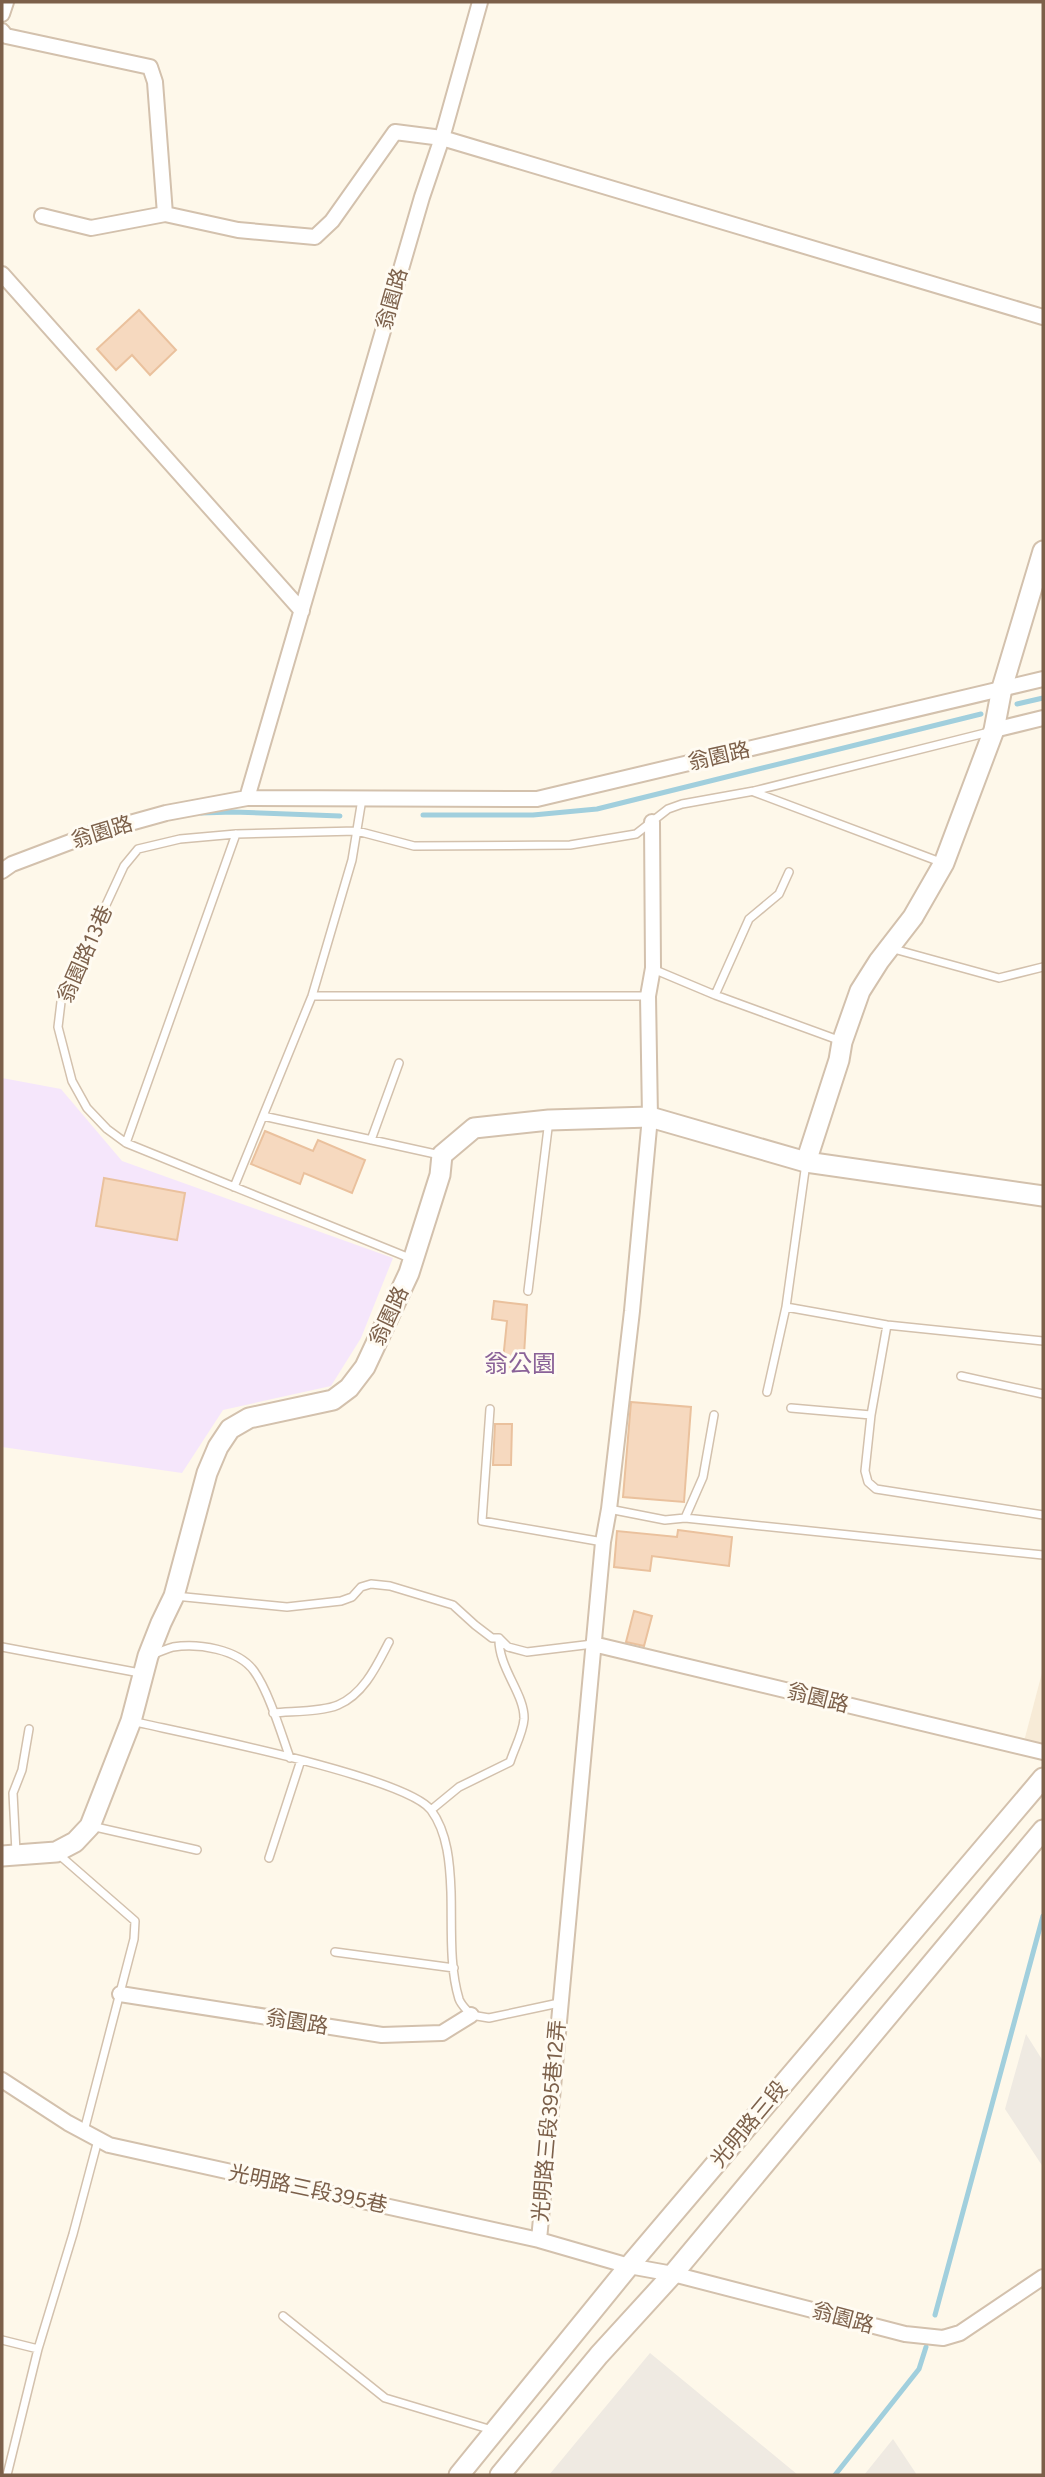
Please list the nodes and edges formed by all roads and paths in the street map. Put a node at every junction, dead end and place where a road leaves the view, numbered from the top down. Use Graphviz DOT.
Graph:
graph roads {
  1 [pos="6,2"];
  2 [pos="480,2"];
  3 [pos="2,13"];
  4 [pos="2,31"];
  5 [pos="442,138"];
  6 [pos="165,214"];
  7 [pos="42,216"];
  8 [pos="2,274"];
  9 [pos="1043,317"];
  10 [pos="1043,551"];
  11 [pos="302,611"];
  12 [pos="1043,679"];
  13 [pos="1002,688"];
  14 [pos="1043,718"];
  15 [pos="994,730"];
  16 [pos="754,791"];
  17 [pos="247,798"];
  18 [pos="362,798"];
  19 [pos="653,822"];
  20 [pos="357,831"];
  21 [pos="236,834"];
  22 [pos="944,863"];
  23 [pos="2,871"];
  24 [pos="789,872"];
  25 [pos="890,947"];
  26 [pos="1043,967"];
  27 [pos="653,968"];
  28 [pos="715,995"];
  29 [pos="312,996"];
  30 [pos="648,996"];
  31 [pos="842,1042"];
  32 [pos="399,1063"];
  33 [pos="263,1116"];
  34 [pos="650,1117"];
  35 [pos="550,1120"];
  36 [pos="370,1140"];
  37 [pos="126,1143"];
  38 [pos="442,1155"];
  39 [pos="806,1162"];
  40 [pos="234,1187"];
  41 [pos="1043,1196"];
  42 [pos="412,1259"];
  43 [pos="528,1291"];
  44 [pos="786,1307"];
  45 [pos="887,1325"];
  46 [pos="1043,1341"];
  47 [pos="961,1376"];
  48 [pos="767,1392"];
  49 [pos="1043,1394"];
  50 [pos="791,1408"];
  51 [pos="490,1409"];
  52 [pos="714,1415"];
  53 [pos="871,1415"];
  54 [pos="609,1509"];
  55 [pos="1043,1515"];
  56 [pos="685,1518"];
  57 [pos="603,1542"];
  58 [pos="1043,1555"];
  59 [pos="174,1596"];
  60 [pos="499,1638"];
  61 [pos="389,1642"];
  62 [pos="593,1644"];
  63 [pos="2,1647"];
  64 [pos="146,1665"];
  65 [pos="273,1713"];
  66 [pos="131,1721"];
  67 [pos="29,1729"];
  68 [pos="1043,1752"];
  69 [pos="290,1758"];
  70 [pos="301,1760"];
  71 [pos="1043,1778"];
  72 [pos="431,1810"];
  73 [pos="90,1826"];
  74 [pos="1043,1830"];
  75 [pos="197,1850"];
  76 [pos="56,1852"];
  77 [pos="9,1856"];
  78 [pos="270,1858"];
  79 [pos="335,1952"];
  80 [pos="454,1968"];
  81 [pos="120,1994"];
  82 [pos="559,2003"];
  83 [pos="471,2015"];
  84 [pos="2,2080"];
  85 [pos="84,2132"];
  86 [pos="98,2139"];
  87 [pos="539,2240"];
  88 [pos="629,2266"];
  89 [pos="673,2274"];
  90 [pos="1043,2277"];
  91 [pos="283,2316"];
  92 [pos="2,2340"];
  93 [pos="38,2349"];
  94 [pos="496,2431"];
  95 [pos="7,2475"];
  96 [pos="459,2475"];
  97 [pos="500,2475"];
  1 -- 3 [label="street"];
  2 -- 5 [label="street, 翁園路"];
  4 -- 6 [label="street"];
  5 -- 6 [label="street"];
  5 -- 9 [label="street"];
  5 -- 11 [label="street, 翁園路"];
  6 -- 7 [label="street"];
  8 -- 11 [label="street"];
  10 -- 13 [label="street"];
  11 -- 17 [label="street, 翁園路"];
  12 -- 13 [label="street, 翁園路"];
  13 -- 15 [label="street"];
  13 -- 18 [label="street, 翁園路"];
  14 -- 15 [label="street"];
  15 -- 16 [label="lane, 翁園路13巷"];
  15 -- 22 [label="street"];
  16 -- 19 [label="lane, 翁園路13巷"];
  16 -- 22 [label="lane, 翁園路"];
  17 -- 18 [label="street, 翁園路"];
  17 -- 23 [label="street, 翁園路"];
  18 -- 20 [label="lane"];
  19 -- 20 [label="lane, 翁園路13巷"];
  19 -- 27 [label="street"];
  20 -- 21 [label="lane, 翁園路13巷"];
  20 -- 29 [label="lane"];
  21 -- 37 [label="lane"];
  21 -- 37 [label="lane, 翁園路13巷"];
  22 -- 25 [label="street"];
  24 -- 28 [label="lane"];
  25 -- 26 [label="lane"];
  25 -- 31 [label="street"];
  27 -- 28 [label="lane"];
  27 -- 30 [label="street"];
  28 -- 31 [label="lane"];
  29 -- 30 [label="lane"];
  29 -- 33 [label="lane"];
  30 -- 34 [label="street"];
  31 -- 39 [label="street"];
  32 -- 36 [label="lane"];
  33 -- 36 [label="lane"];
  33 -- 40 [label="lane"];
  34 -- 35 [label="street"];
  34 -- 39 [label="street"];
  34 -- 54 [label="street"];
  35 -- 38 [label="street"];
  35 -- 43 [label="lane"];
  36 -- 38 [label="lane"];
  37 -- 40 [label="lane, 翁園路13巷"];
  38 -- 42 [label="street, 翁園路"];
  39 -- 41 [label="street"];
  39 -- 44 [label="lane"];
  40 -- 42 [label="lane, 翁園路13巷"];
  42 -- 59 [label="street, 翁園路"];
  44 -- 45 [label="lane"];
  44 -- 48 [label="lane"];
  45 -- 46 [label="lane"];
  45 -- 53 [label="lane"];
  47 -- 49 [label="lane"];
  50 -- 53 [label="lane"];
  51 -- 57 [label="lane"];
  52 -- 56 [label="lane"];
  53 -- 55 [label="lane"];
  54 -- 56 [label="lane"];
  54 -- 57 [label="street"];
  56 -- 58 [label="lane"];
  57 -- 62 [label="street"];
  59 -- 60 [label="lane, 翁園路"];
  59 -- 64 [label="street, 翁園路"];
  60 -- 62 [label="lane, 翁園路"];
  60 -- 72 [label="lane"];
  61 -- 65 [label="lane"];
  62 -- 68 [label="street, 翁園路"];
  62 -- 82 [label="street"];
  63 -- 64 [label="lane"];
  64 -- 65 [label="lane"];
  64 -- 66 [label="street, 翁園路"];
  65 -- 69 [label="lane"];
  66 -- 69 [label="lane"];
  66 -- 73 [label="street, 翁園路"];
  67 -- 77 [label="lane"];
  69 -- 70 [label="lane"];
  70 -- 72 [label="lane"];
  70 -- 78 [label="lane"];
  71 -- 88 [label="street, 光明路三段"];
  72 -- 80 [label="lane"];
  73 -- 75 [label="lane"];
  73 -- 76 [label="street, 翁園路"];
  74 -- 89 [label="street, 光明路三段"];
  76 -- 77 [label="street, 翁園路"];
  76 -- 81 [label="lane"];
  79 -- 80 [label="lane"];
  80 -- 83 [label="lane"];
  81 -- 83 [label="street, 翁園路"];
  81 -- 85 [label="lane"];
  82 -- 83 [label="lane"];
  82 -- 87 [label="street, 光明路三段395巷12弄"];
  84 -- 85 [label="street, 光明路三段395巷"];
  85 -- 86 [label="street, 光明路三段395巷"];
  86 -- 87 [label="street, 光明路三段395巷"];
  86 -- 93 [label="lane"];
  87 -- 88 [label="street, 光明路三段395巷"];
  88 -- 89 [label="street, 翁園路"];
  88 -- 94 [label="street, 光明路三段"];
  89 -- 90 [label="street, 翁園路"];
  89 -- 97 [label="street, 光明路三段"];
  91 -- 94 [label="lane"];
  92 -- 93 [label="lane"];
  93 -- 95 [label="lane"];
  94 -- 96 [label="street, 光明路三段"];
}
